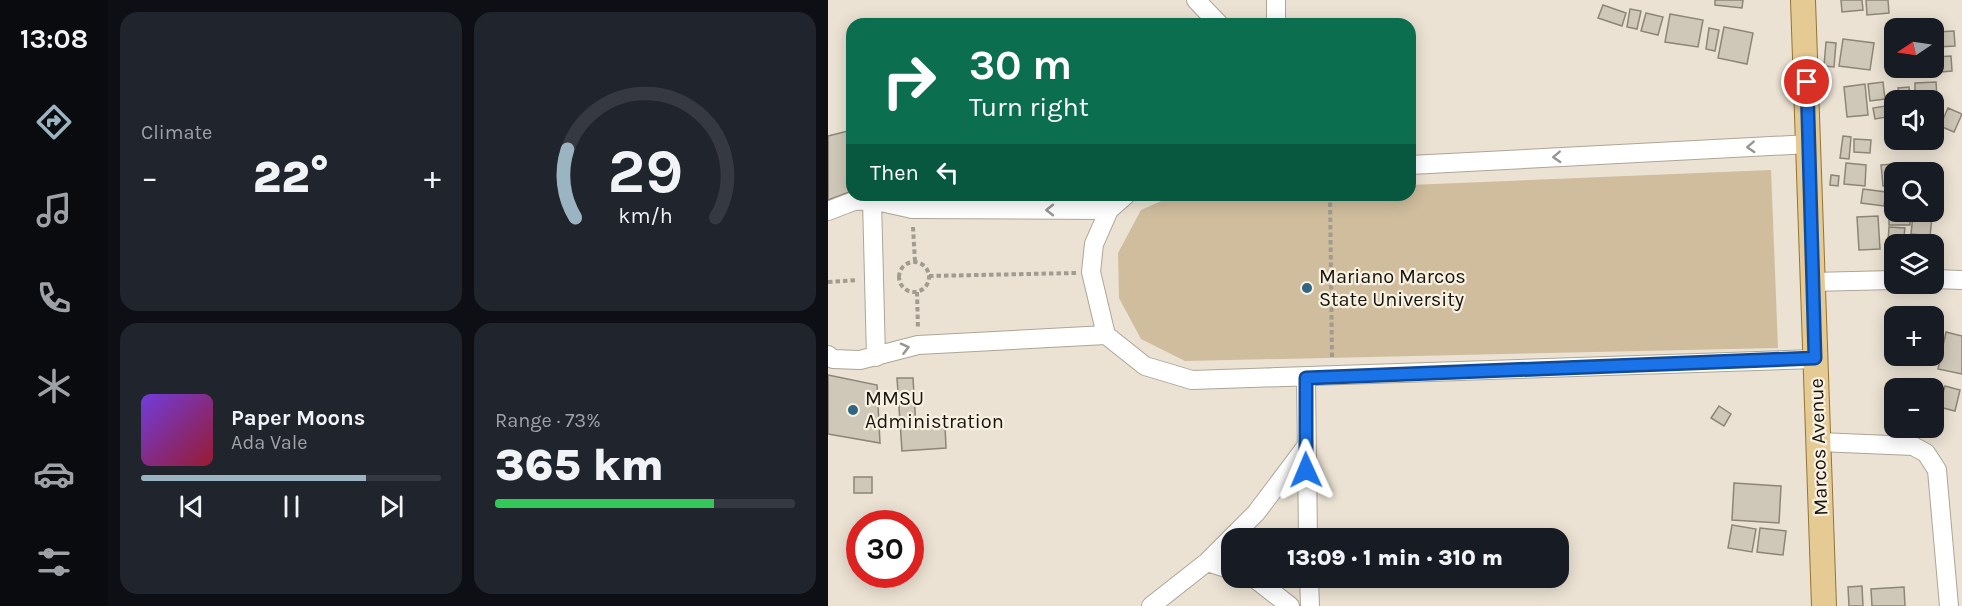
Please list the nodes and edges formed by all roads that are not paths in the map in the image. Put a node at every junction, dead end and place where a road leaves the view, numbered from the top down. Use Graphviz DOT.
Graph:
graph roads {
  1 [pos="1196,0"];
  2 [pos="1276,0"];
  3 [pos="1803,0"];
  4 [pos="1213,18"];
  5 [pos="1276,18"];
  6 [pos="1810,144"];
  7 [pos="1416,165"];
  8 [pos="854,201"];
  9 [pos="872,201"];
  10 [pos="876,201"];
  11 [pos="1119,201"];
  12 [pos="1108,210"];
  13 [pos="828,211"];
  14 [pos="1944,279"];
  15 [pos="1884,280"];
  16 [pos="1962,280"];
  17 [pos="1812,282"];
  18 [pos="1106,335"];
  19 [pos="828,355"];
  20 [pos="876,357"];
  21 [pos="1815,358"];
  22 [pos="1306,378"];
  23 [pos="1819,442"];
  24 [pos="1305,447"];
  25 [pos="1308,528"];
  26 [pos="1207,562"];
  27 [pos="1221,566"];
  28 [pos="1267,588"];
  29 [pos="1309,588"];
  30 [pos="1151,606"];
  31 [pos="1290,606"];
  32 [pos="1310,606"];
  33 [pos="1824,606"];
  34 [pos="1949,606"];
  1 -- 4 [label="street"];
  2 -- 5 [label="street"];
  3 -- 6 [label="main road, Marcos Avenue"];
  6 -- 7 [label="street, one-way"];
  6 -- 17 [label="main road, Marcos Avenue"];
  8 -- 13 [label="street"];
  9 -- 20 [label="street"];
  12 -- 10 [label="street, one-way"];
  11 -- 12 [label="street"];
  12 -- 18 [label="street"];
  14 -- 16 [label="street"];
  15 -- 17 [label="street"];
  17 -- 21 [label="main road, Marcos Avenue"];
  20 -- 18 [label="street, one-way"];
  18 -- 22 [label="street"];
  19 -- 20 [label="street"];
  21 -- 22 [label="street"];
  21 -- 23 [label="main road, Marcos Avenue"];
  22 -- 24 [label="street"];
  23 -- 33 [label="main road, Marcos Avenue"];
  23 -- 34 [label="street"];
  24 -- 25 [label="street"];
  24 -- 26 [label="street"];
  26 -- 27 [label="street"];
  26 -- 30 [label="street"];
  28 -- 31 [label="street"];
  29 -- 32 [label="street"];
}
